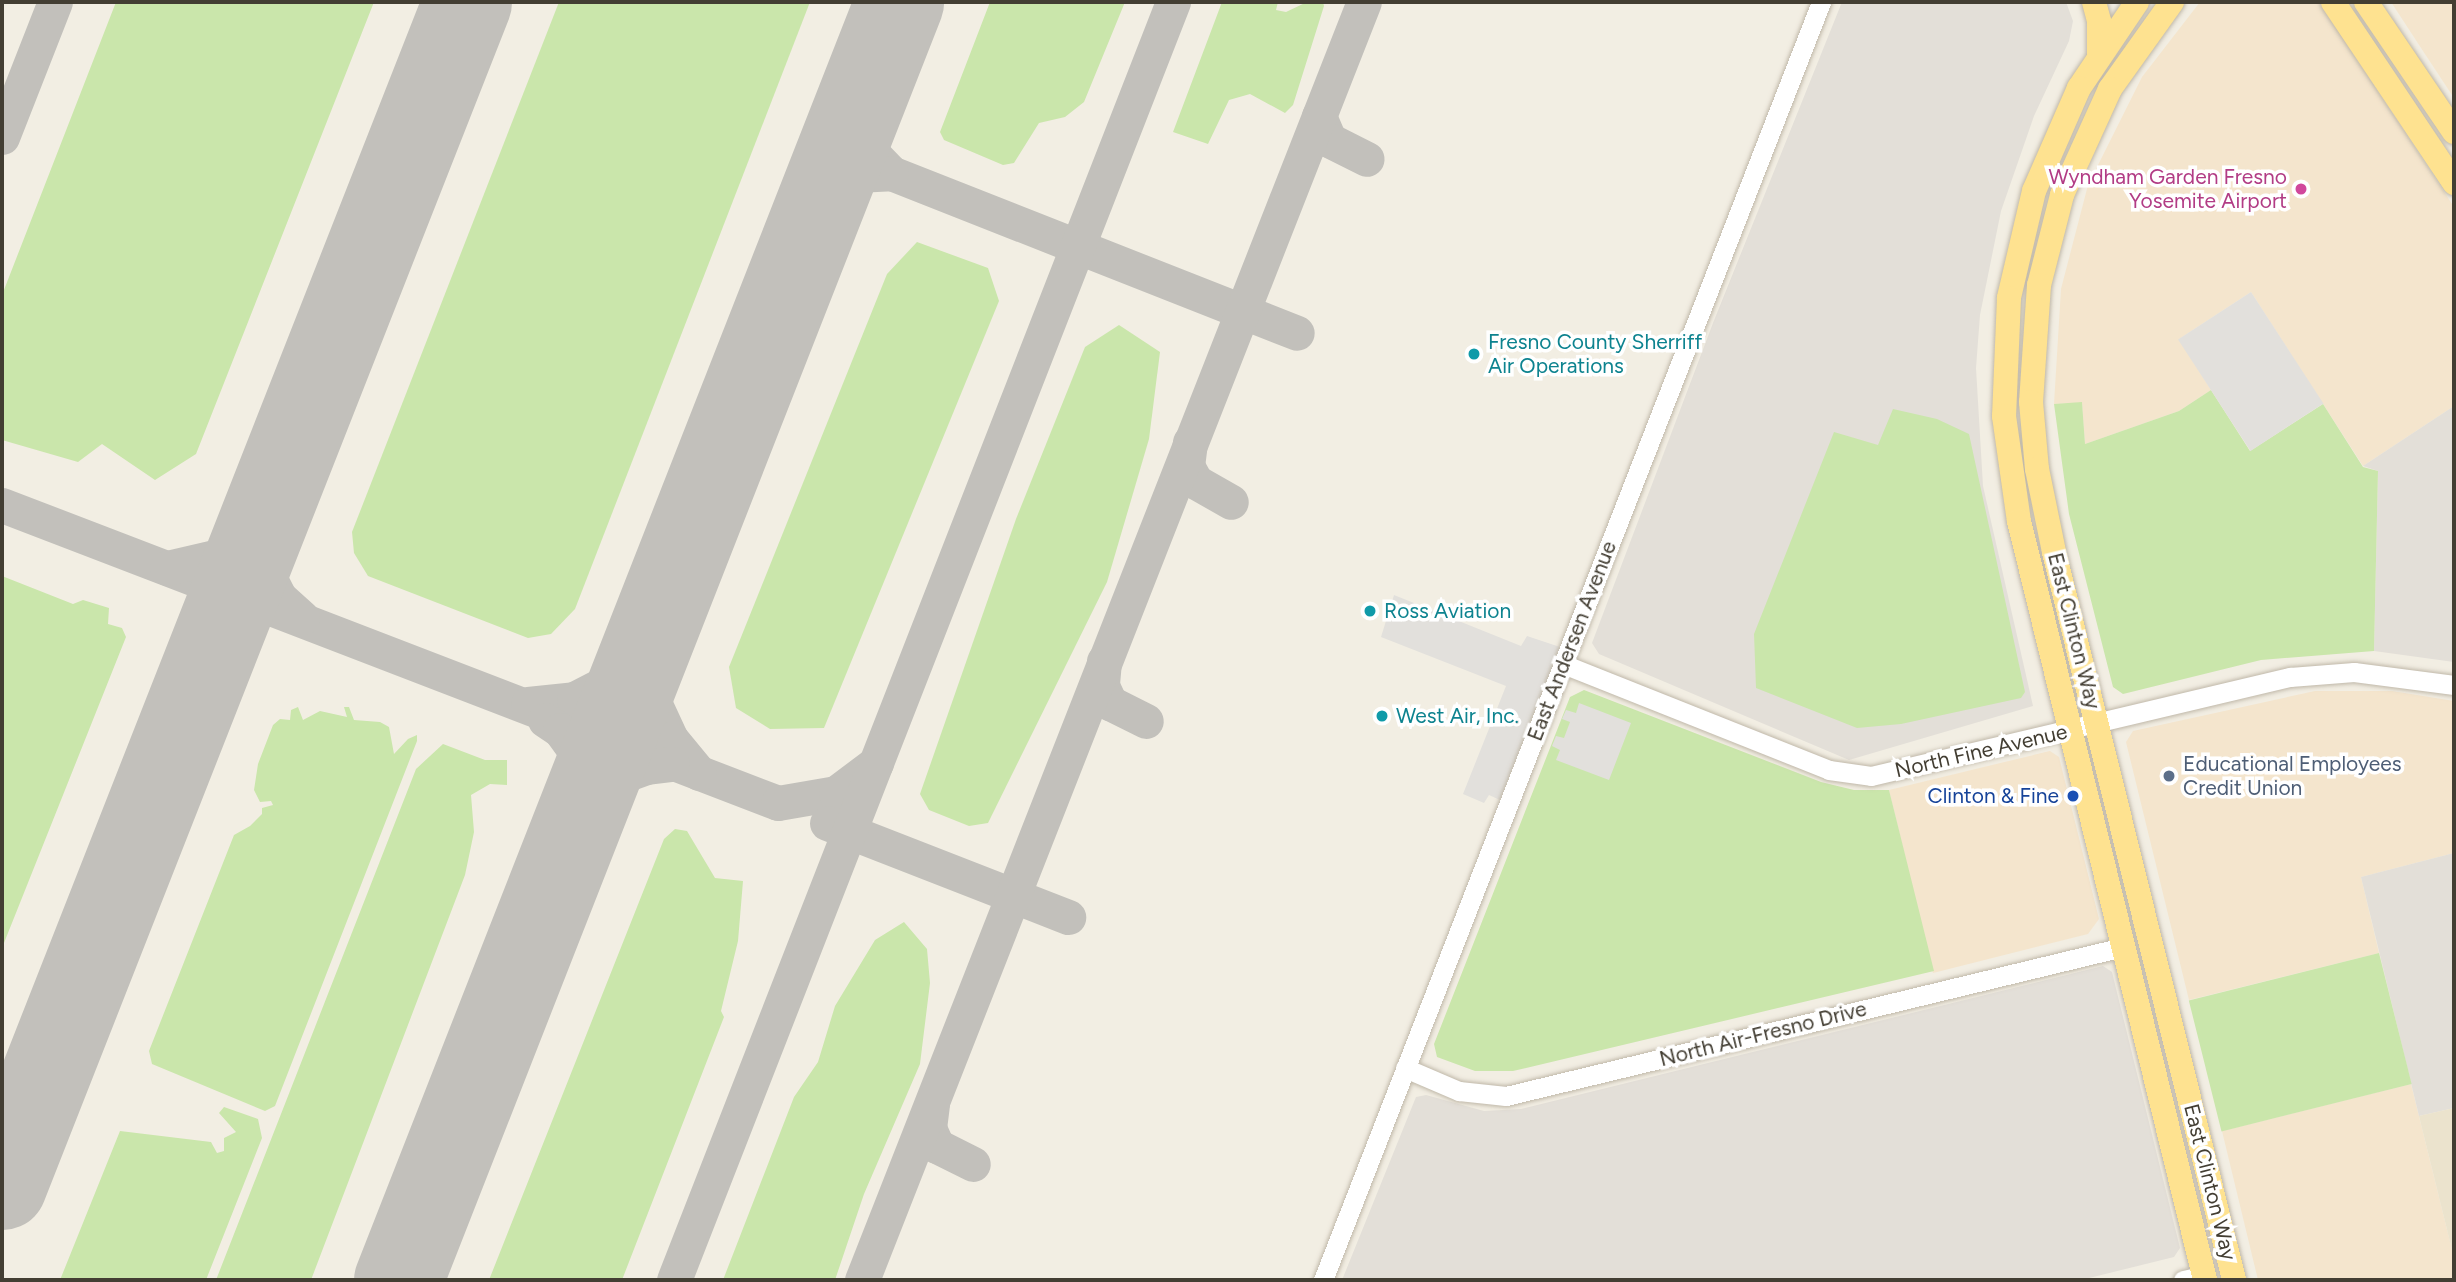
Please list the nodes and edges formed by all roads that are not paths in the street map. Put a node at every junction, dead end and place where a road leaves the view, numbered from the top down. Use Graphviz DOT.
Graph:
graph roads {
  1 [pos="1821,2"];
  2 [pos="2094,2"];
  3 [pos="2137,2"];
  4 [pos="2333,2"];
  5 [pos="2366,2"];
  6 [pos="2166,3"];
  7 [pos="2099,54"];
  8 [pos="2454,132"];
  9 [pos="2454,183"];
  10 [pos="2018,248"];
  11 [pos="2031,393"];
  12 [pos="1563,664"];
  13 [pos="2454,685"];
  14 [pos="2096,724"];
  15 [pos="2070,730"];
  16 [pos="2123,947"];
  17 [pos="1405,1068"];
  18 [pos="2197,1279"];
  19 [pos="1323,1280"];
  20 [pos="2234,1280"];
  1 -- 12 [label="street, East Andersen Avenue"];
  2 -- 7 [label="main road"];
  3 -- 7 [label="main road, East Clinton Way"];
  4 -- 9 [label="main road"];
  5 -- 8 [label="main road"];
  6 -- 11 [label="main road, East Clinton Way"];
  7 -- 10 [label="main road, East Clinton Way"];
  10 -- 11 [label="main road"];
  10 -- 15 [label="main road, East Clinton Way"];
  11 -- 14 [label="main road, East Clinton Way"];
  12 -- 15 [label="street, North Fine Avenue"];
  12 -- 17 [label="street, East Andersen Avenue"];
  13 -- 14 [label="street, North Fine Avenue"];
  14 -- 15 [label="street, North Fine Avenue"];
  14 -- 20 [label="main road, East Clinton Way"];
  15 -- 16 [label="main road, East Clinton Way"];
  16 -- 17 [label="street, North Air-Fresno Drive"];
  16 -- 18 [label="main road, East Clinton Way"];
  17 -- 19 [label="street, East Andersen Avenue"];
}
